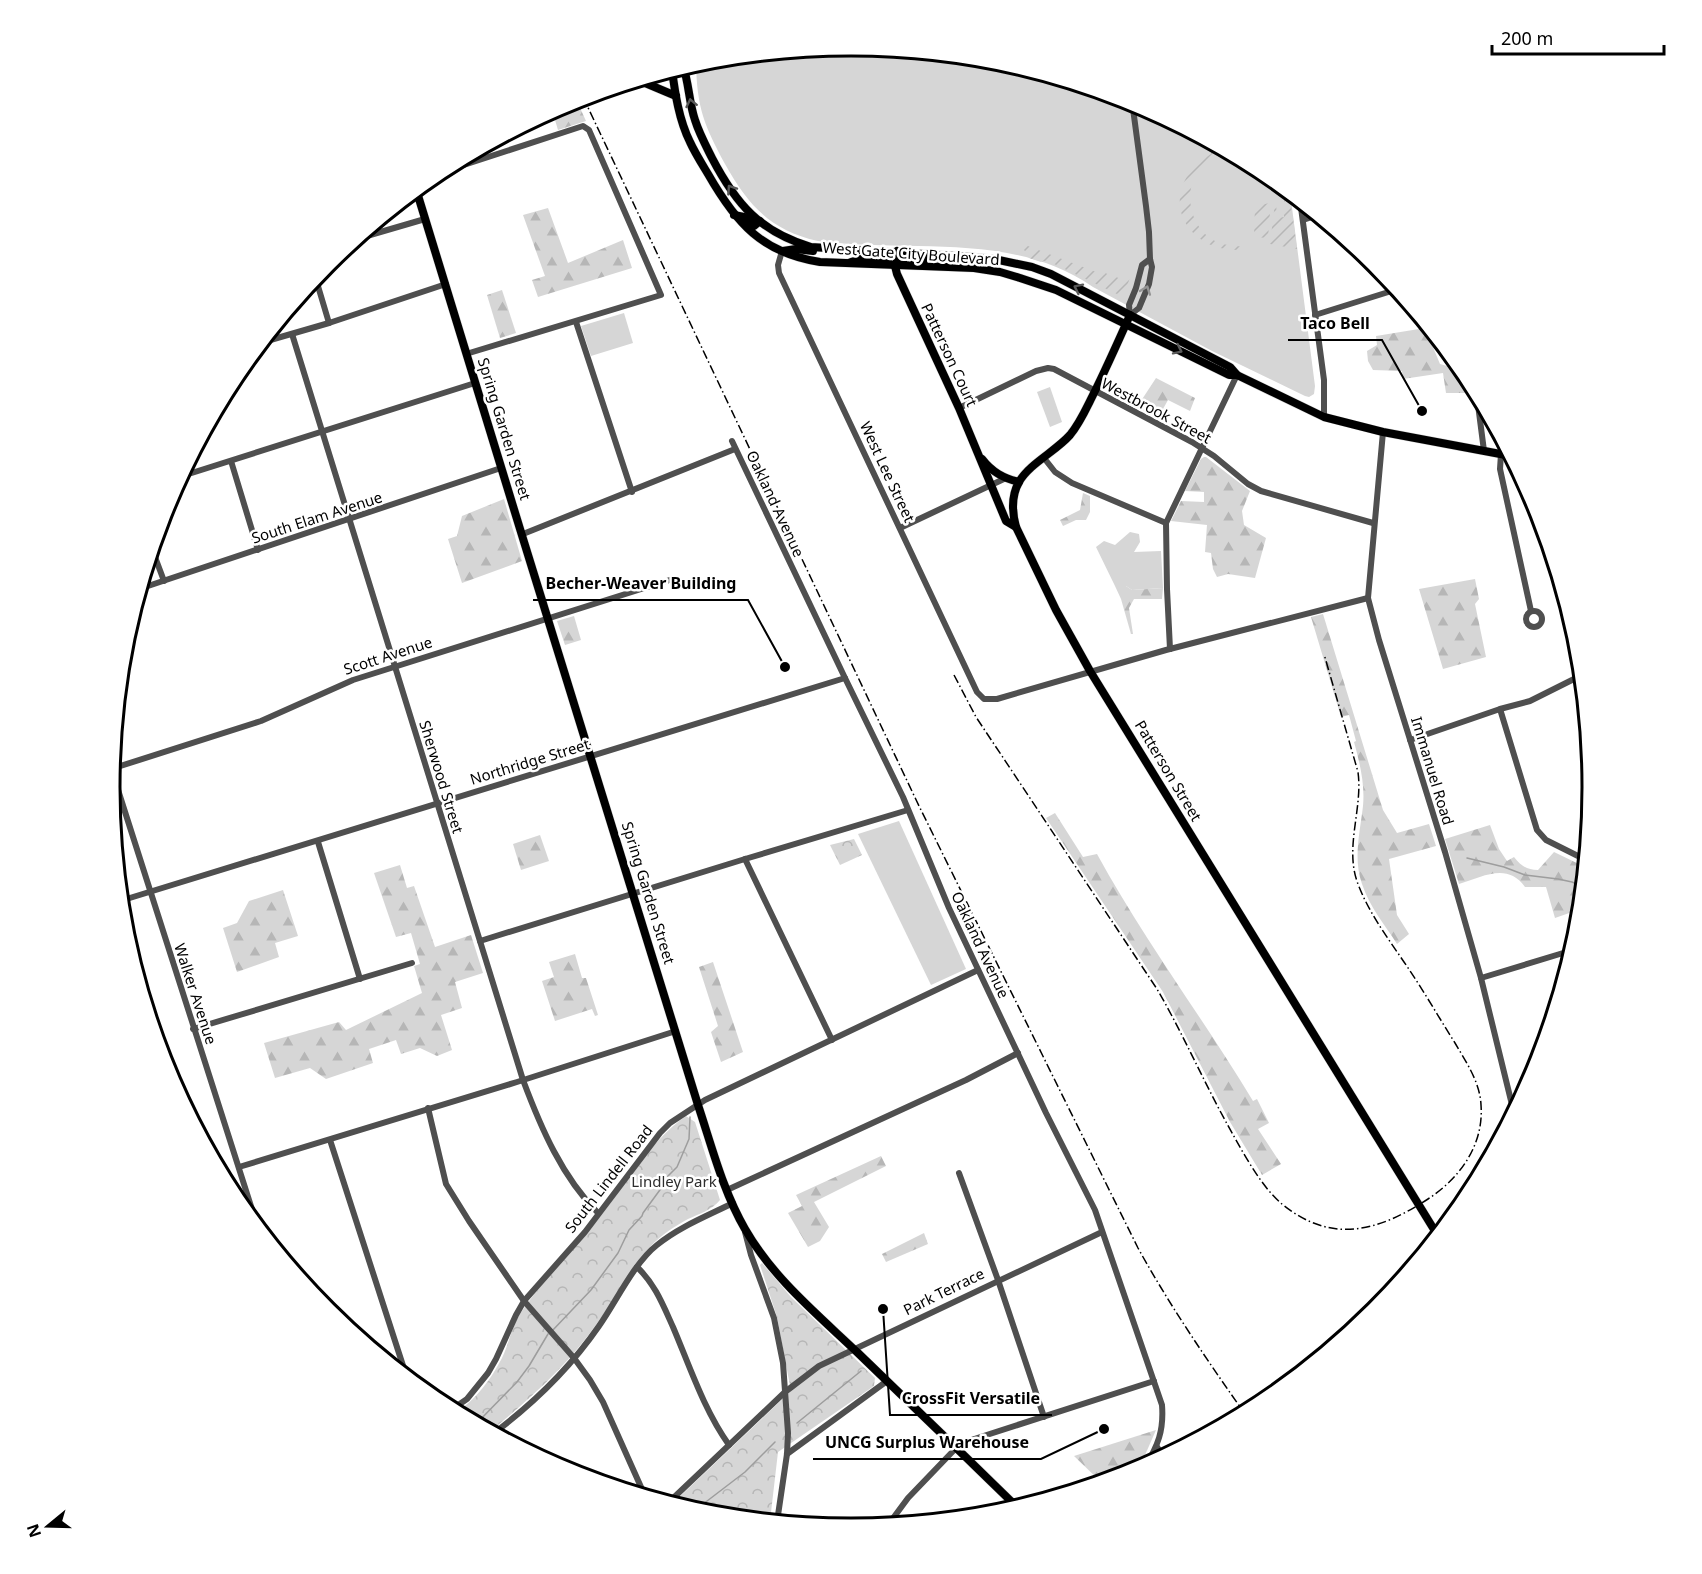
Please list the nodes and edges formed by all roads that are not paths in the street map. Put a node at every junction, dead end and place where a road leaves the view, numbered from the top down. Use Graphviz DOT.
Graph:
graph roads {
  1 [pos="685,75"];
  2 [pos="673,78"];
  3 [pos="648,84"];
  4 [pos="676,96"];
  5 [pos="1133,112"];
  6 [pos="472,162"];
  7 [pos="419,198"];
  8 [pos="1302,212"];
  9 [pos="734,215"];
  10 [pos="1309,218"];
  11 [pos="425,219"];
  12 [pos="1303,220"];
  13 [pos="760,222"];
  14 [pos="372,234"];
  15 [pos="829,249"];
  16 [pos="782,251"];
  17 [pos="897,251"];
  18 [pos="950,255"];
  19 [pos="1150,259"];
  20 [pos="847,264"];
  21 [pos="896,266"];
  22 [pos="446,284"];
  23 [pos="318,287"];
  24 [pos="1389,293"];
  25 [pos="1130,315"];
  26 [pos="1315,315"];
  27 [pos="576,322"];
  28 [pos="329,323"];
  29 [pos="1126,324"];
  30 [pos="292,334"];
  31 [pos="273,340"];
  32 [pos="466,354"];
  33 [pos="1237,375"];
  34 [pos="475,383"];
  35 [pos="1095,392"];
  36 [pos="959,408"];
  37 [pos="1479,413"];
  38 [pos="1324,417"];
  39 [pos="323,432"];
  40 [pos="1383,432"];
  41 [pos="732,441"];
  42 [pos="735,449"];
  43 [pos="1202,449"];
  44 [pos="1484,451"];
  45 [pos="1501,454"];
  46 [pos="980,455"];
  47 [pos="1044,458"];
  48 [pos="231,461"];
  49 [pos="501,468"];
  50 [pos="190,474"];
  51 [pos="1006,478"];
  52 [pos="1019,482"];
  53 [pos="991,486"];
  54 [pos="632,492"];
  55 [pos="351,519"];
  56 [pos="1166,523"];
  57 [pos="1373,523"];
  58 [pos="1016,527"];
  59 [pos="900,528"];
  60 [pos="523,534"];
  61 [pos="258,550"];
  62 [pos="156,559"];
  63 [pos="676,578"];
  64 [pos="164,581"];
  65 [pos="148,586"];
  66 [pos="1368,598"];
  67 [pos="1531,611"];
  68 [pos="549,618"];
  69 [pos="1170,649"];
  70 [pos="394,666"];
  71 [pos="1090,671"];
  72 [pos="845,678"];
  73 [pos="1574,679"];
  74 [pos="1500,709"];
  75 [pos="1410,740"];
  76 [pos="591,756"];
  77 [pos="120,765"];
  78 [pos="120,797"];
  79 [pos="437,803"];
  80 [pos="908,810"];
  81 [pos="318,842"];
  82 [pos="1579,856"];
  83 [pos="745,859"];
  84 [pos="150,892"];
  85 [pos="634,894"];
  86 [pos="129,898"];
  87 [pos="480,941"];
  88 [pos="1563,953"];
  89 [pos="411,963"];
  90 [pos="978,970"];
  91 [pos="1481,978"];
  92 [pos="360,979"];
  93 [pos="193,1029"];
  94 [pos="676,1031"];
  95 [pos="832,1040"];
  96 [pos="1018,1053"];
  97 [pos="523,1080"];
  98 [pos="1511,1102"];
  99 [pos="698,1105"];
  100 [pos="428,1108"];
  101 [pos="330,1140"];
  102 [pos="239,1167"];
  103 [pos="959,1173"];
  104 [pos="727,1190"];
  105 [pos="250,1203"];
  106 [pos="733,1203"];
  107 [pos="598,1213"];
  108 [pos="744,1228"];
  109 [pos="1433,1229"];
  110 [pos="1102,1232"];
  111 [pos="637,1267"];
  112 [pos="998,1280"];
  113 [pos="524,1301"];
  114 [pos="854,1349"];
  115 [pos="574,1358"];
  116 [pos="403,1364"];
  117 [pos="1154,1380"];
  118 [pos="887,1382"];
  119 [pos="785,1392"];
  120 [pos="459,1404"];
  121 [pos="1044,1417"];
  122 [pos="500,1428"];
  123 [pos="729,1445"];
  124 [pos="957,1447"];
  125 [pos="1156,1447"];
  126 [pos="1159,1450"];
  127 [pos="1153,1453"];
  128 [pos="787,1454"];
  129 [pos="641,1488"];
  130 [pos="675,1497"];
  131 [pos="1010,1500"];
  132 [pos="778,1514"];
  133 [pos="894,1517"];
  13 -- 1 [label="main road, West Gate City Boulevard, one-way"];
  2 -- 4 [label="main road, West Gate City Boulevard"];
  3 -- 4 [label="main road"];
  4 -- 9 [label="main road, West Gate City Boulevard"];
  5 -- 19 [label="street"];
  6 -- 27 [label="street"];
  7 -- 11 [label="main road, Spring Garden Street"];
  8 -- 12 [label="street"];
  9 -- 13 [label="main road"];
  9 -- 16 [label="main road, West Gate City Boulevard"];
  10 -- 12 [label="street"];
  11 -- 14 [label="street"];
  11 -- 22 [label="main road, Spring Garden Street"];
  12 -- 26 [label="street"];
  13 -- 15 [label="main road, West Gate City Boulevard"];
  15 -- 16 [label="main road"];
  15 -- 17 [label="main road, West Gate City Boulevard"];
  16 -- 20 [label="main road, West Gate City Boulevard"];
  16 -- 59 [label="street, West Lee Street"];
  17 -- 18 [label="main road, West Gate City Boulevard"];
  17 -- 20 [label="main road"];
  18 -- 21 [label="main road"];
  25 -- 18 [label="main road, West Gate City Boulevard, one-way"];
  19 -- 25 [label="street"];
  25 -- 19 [label="street, one-way"];
  20 -- 21 [label="main road, West Gate City Boulevard"];
  21 -- 29 [label="main road, West Gate City Boulevard"];
  21 -- 36 [label="main road, Patterson Court"];
  22 -- 28 [label="street"];
  22 -- 32 [label="main road, Spring Garden Street"];
  23 -- 28 [label="street"];
  24 -- 26 [label="street"];
  25 -- 29 [label="main road"];
  25 -- 33 [label="main road, West Gate City Boulevard"];
  26 -- 38 [label="street"];
  27 -- 32 [label="street"];
  27 -- 54 [label="street"];
  28 -- 30 [label="street"];
  29 -- 33 [label="main road, West Gate City Boulevard, one-way"];
  29 -- 35 [label="main road"];
  30 -- 31 [label="street"];
  30 -- 39 [label="street, Sherwood Street"];
  32 -- 34 [label="main road, Spring Garden Street"];
  33 -- 38 [label="main road, West Gate City Boulevard"];
  33 -- 43 [label="street"];
  34 -- 39 [label="street"];
  34 -- 49 [label="main road, Spring Garden Street"];
  35 -- 36 [label="street, Westbrook Street"];
  35 -- 43 [label="street, Westbrook Street"];
  35 -- 47 [label="main road"];
  36 -- 46 [label="main road, Patterson Court"];
  37 -- 44 [label="street"];
  38 -- 40 [label="main road, West Gate City Boulevard"];
  39 -- 48 [label="street"];
  39 -- 55 [label="street, Sherwood Street"];
  40 -- 44 [label="main road, West Gate City Boulevard"];
  40 -- 57 [label="street, Immanuel Road"];
  41 -- 42 [label="street, Oakland Avenue"];
  42 -- 54 [label="street"];
  42 -- 72 [label="street, Oakland Avenue"];
  43 -- 56 [label="street"];
  43 -- 57 [label="street, Westbrook Street"];
  44 -- 45 [label="main road, West Gate City Boulevard"];
  45 -- 67 [label="street"];
  46 -- 51 [label="main road, Patterson Court"];
  46 -- 53 [label="main road, Patterson Court"];
  47 -- 52 [label="main road"];
  47 -- 56 [label="street"];
  48 -- 50 [label="street"];
  48 -- 61 [label="street"];
  49 -- 55 [label="street, South Elam Avenue"];
  49 -- 60 [label="main road, Spring Garden Street"];
  51 -- 52 [label="main road, Patterson Court"];
  51 -- 53 [label="street"];
  52 -- 58 [label="main road, Patterson Street"];
  53 -- 58 [label="main road, Patterson Court"];
  53 -- 59 [label="street"];
  54 -- 60 [label="street"];
  55 -- 61 [label="street, South Elam Avenue"];
  55 -- 70 [label="street, Sherwood Street"];
  56 -- 69 [label="street"];
  57 -- 66 [label="street, Immanuel Road"];
  58 -- 71 [label="main road, Patterson Street"];
  59 -- 71 [label="street, West Lee Street"];
  60 -- 68 [label="main road, Spring Garden Street"];
  61 -- 64 [label="street, South Elam Avenue"];
  62 -- 64 [label="street"];
  63 -- 68 [label="street, Scott Avenue"];
  64 -- 65 [label="street, South Elam Avenue"];
  66 -- 69 [label="street"];
  66 -- 75 [label="street, Immanuel Road"];
  68 -- 70 [label="street, Scott Avenue"];
  68 -- 76 [label="main road, Spring Garden Street"];
  69 -- 71 [label="street"];
  70 -- 77 [label="street, Scott Avenue"];
  70 -- 79 [label="street, Sherwood Street"];
  71 -- 109 [label="main road, Patterson Street"];
  72 -- 76 [label="street, Northridge Street"];
  72 -- 80 [label="street, Oakland Avenue"];
  73 -- 74 [label="street"];
  74 -- 75 [label="street"];
  74 -- 82 [label="street"];
  75 -- 91 [label="street, Immanuel Road"];
  76 -- 79 [label="street, Northridge Street"];
  76 -- 85 [label="main road, Spring Garden Street"];
  78 -- 84 [label="street, Walker Avenue"];
  79 -- 81 [label="street, Northridge Street"];
  79 -- 87 [label="street, Sherwood Street"];
  80 -- 83 [label="street"];
  80 -- 90 [label="street, Oakland Avenue"];
  81 -- 84 [label="street, Northridge Street"];
  81 -- 92 [label="street"];
  83 -- 85 [label="street"];
  83 -- 95 [label="street"];
  84 -- 86 [label="street, Northridge Street"];
  84 -- 93 [label="street, Walker Avenue"];
  85 -- 87 [label="street"];
  85 -- 94 [label="main road, Spring Garden Street"];
  87 -- 97 [label="street, Sherwood Street"];
  88 -- 91 [label="street"];
  89 -- 92 [label="street"];
  90 -- 95 [label="street, South Lindell Road"];
  90 -- 96 [label="street, Oakland Avenue"];
  91 -- 98 [label="street, Immanuel Road"];
  92 -- 93 [label="street"];
  93 -- 102 [label="street, Walker Avenue"];
  94 -- 97 [label="street"];
  94 -- 99 [label="main road, Spring Garden Street"];
  95 -- 99 [label="street, South Lindell Road"];
  96 -- 104 [label="street"];
  96 -- 110 [label="street, Oakland Avenue"];
  97 -- 100 [label="street"];
  97 -- 107 [label="street, Sherwood Street"];
  99 -- 104 [label="main road, Spring Garden Street"];
  99 -- 107 [label="street, South Lindell Road"];
  100 -- 101 [label="street"];
  100 -- 113 [label="street"];
  101 -- 102 [label="street"];
  101 -- 116 [label="street"];
  102 -- 105 [label="street, Walker Avenue"];
  103 -- 112 [label="street"];
  104 -- 106 [label="main road, Spring Garden Street"];
  106 -- 108 [label="main road, Spring Garden Street"];
  106 -- 111 [label="street"];
  107 -- 113 [label="street, South Lindell Road"];
  108 -- 114 [label="main road, Spring Garden Street"];
  108 -- 119 [label="street"];
  110 -- 112 [label="street, Park Terrace"];
  110 -- 117 [label="street, Oakland Avenue"];
  111 -- 115 [label="street"];
  111 -- 123 [label="street"];
  112 -- 114 [label="street, Park Terrace"];
  112 -- 121 [label="street"];
  113 -- 115 [label="street"];
  113 -- 120 [label="street, South Lindell Road"];
  114 -- 118 [label="main road, Spring Garden Street"];
  114 -- 119 [label="street, Park Terrace"];
  115 -- 122 [label="street"];
  115 -- 129 [label="street"];
  117 -- 121 [label="street"];
  117 -- 125 [label="street, Oakland Avenue"];
  118 -- 124 [label="main road, Spring Garden Street"];
  118 -- 128 [label="street"];
  119 -- 123 [label="street, Park Terrace"];
  119 -- 128 [label="street"];
  121 -- 124 [label="street"];
  123 -- 130 [label="street, Park Terrace"];
  124 -- 131 [label="main road, Spring Garden Street"];
  124 -- 133 [label="street"];
  125 -- 126 [label="street"];
  125 -- 127 [label="street, Oakland Avenue"];
  128 -- 132 [label="street"];
}
